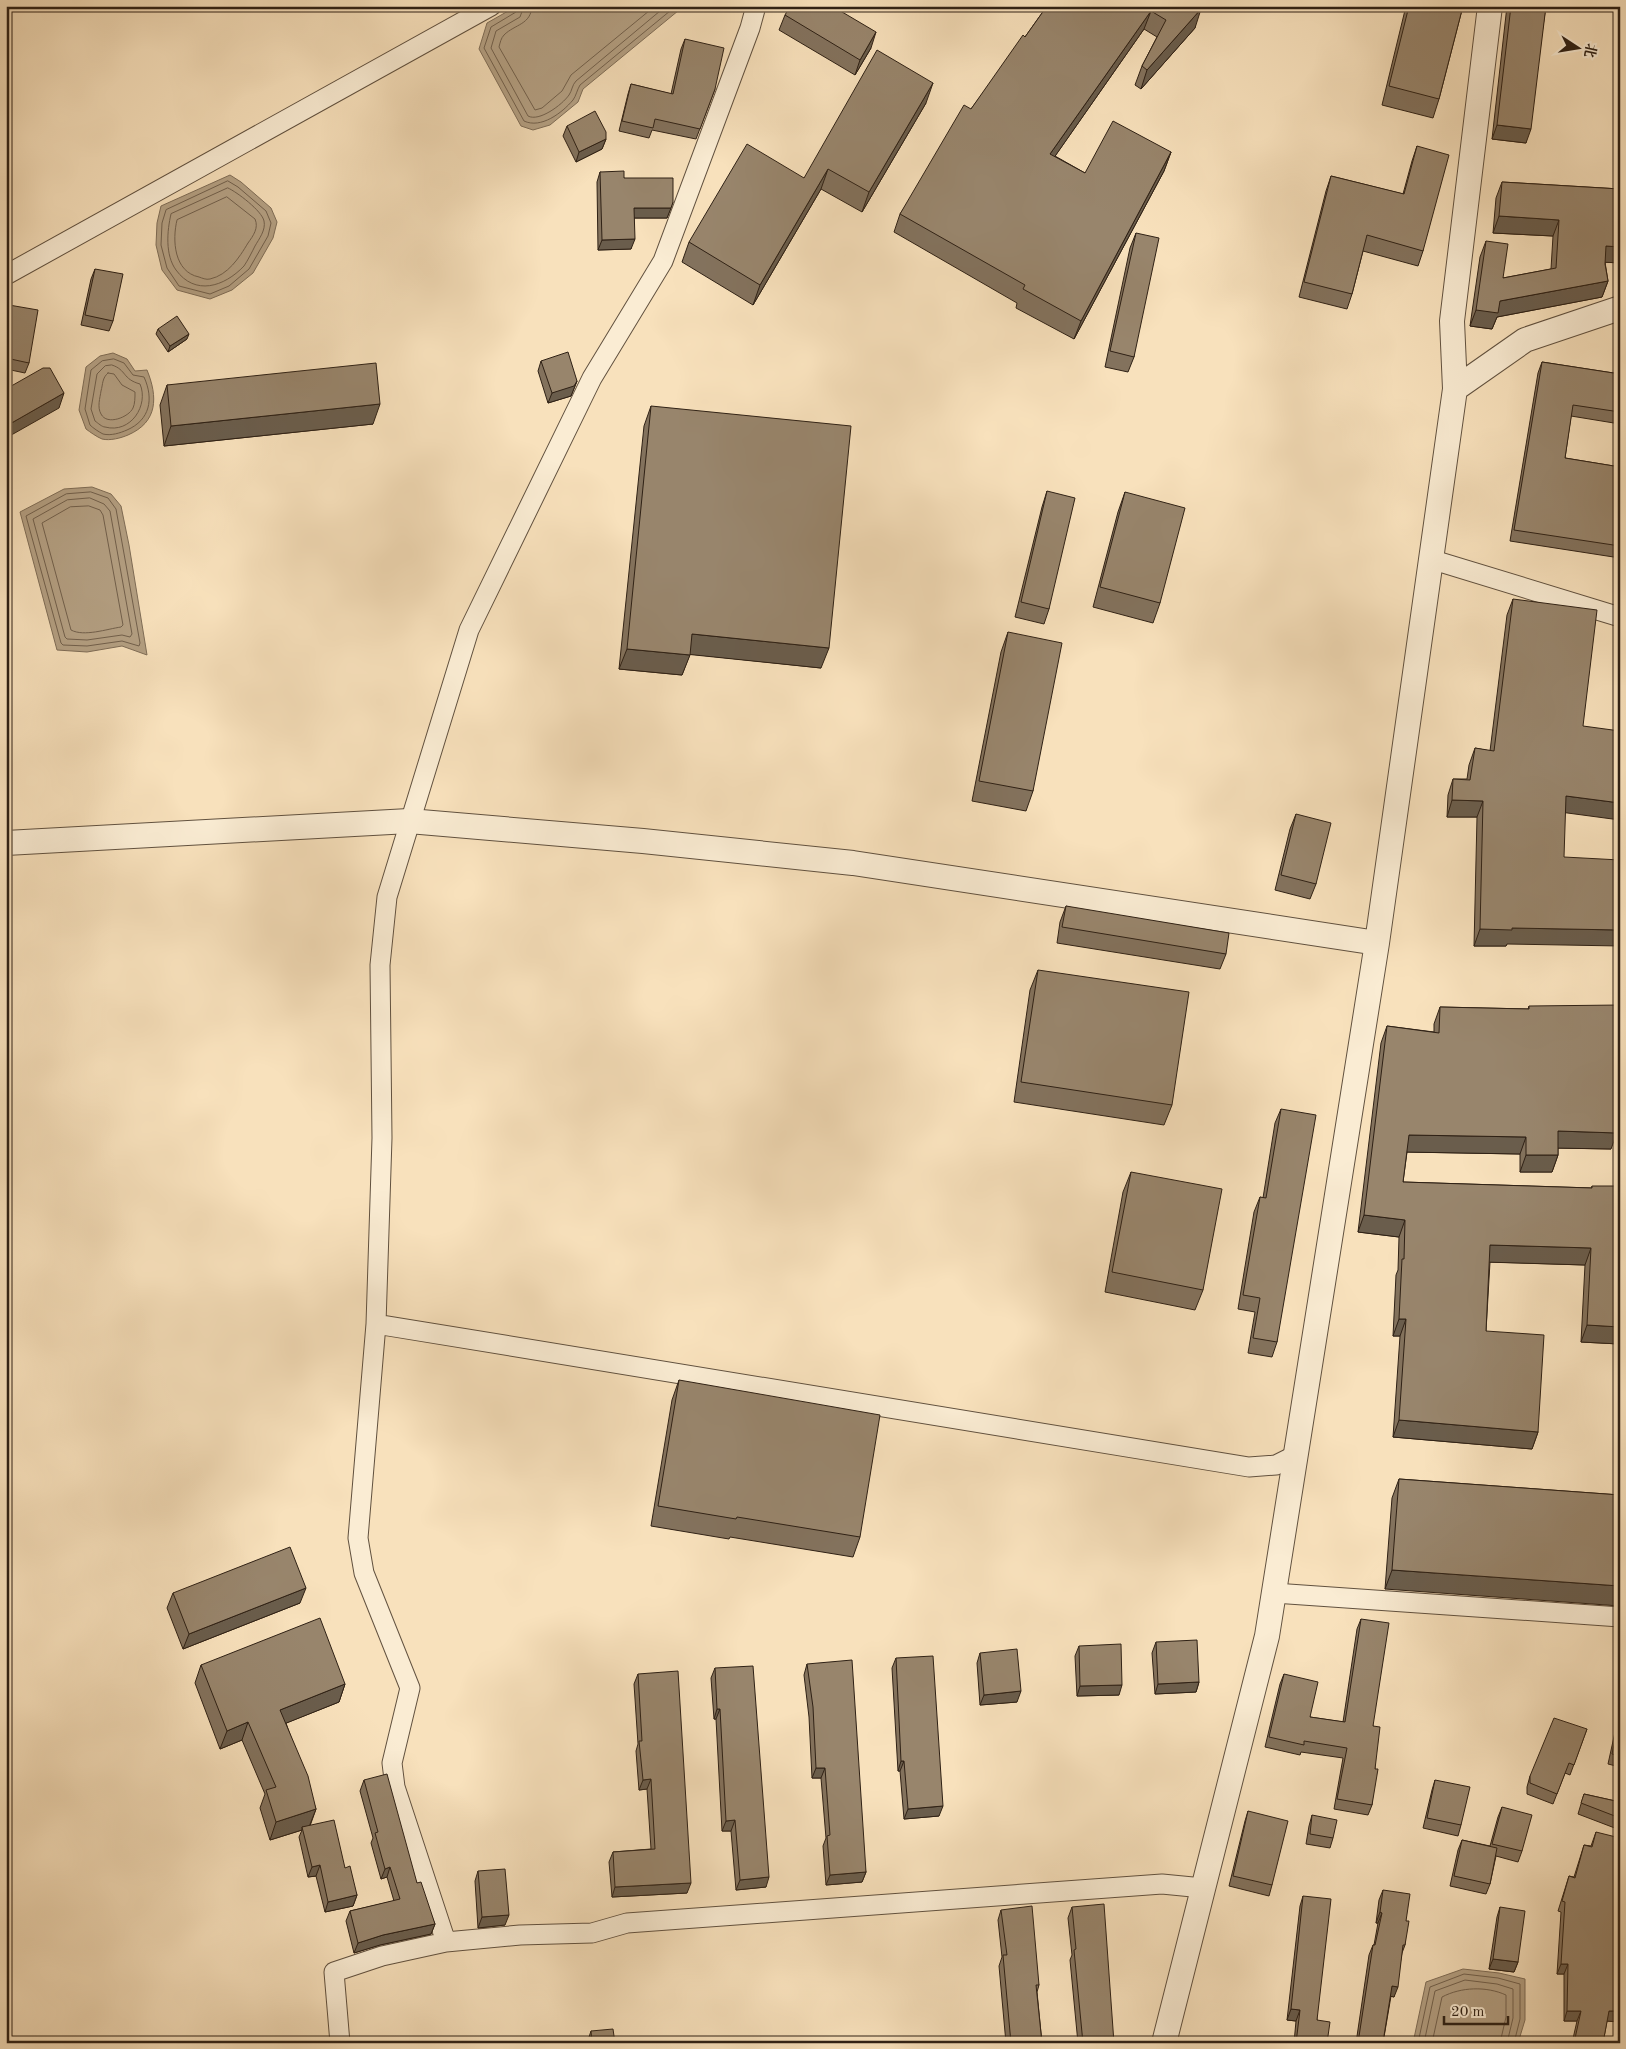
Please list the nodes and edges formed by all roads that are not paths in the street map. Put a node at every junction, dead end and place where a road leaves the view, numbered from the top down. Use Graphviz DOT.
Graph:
graph roads {
  1 [pos="491,6"];
  2 [pos="756,6"];
  3 [pos="1490,6"];
  4 [pos="6,275"];
  5 [pos="1620,308"];
  6 [pos="1455,389"];
  7 [pos="1430,559"];
  8 [pos="1620,618"];
  9 [pos="410,821"];
  10 [pos="6,843"];
  11 [pos="1377,943"];
  12 [pos="376,1324"];
  13 [pos="1296,1456"];
  14 [pos="1274,1593"];
  15 [pos="1620,1617"];
  16 [pos="1203,1888"];
  17 [pos="446,1942"];
  18 [pos="340,2043"];
  19 [pos="1164,2043"];
  1 -- 4 [label="street"];
  2 -- 9 [label="street"];
  3 -- 6 [label="street"];
  5 -- 6 [label="street"];
  6 -- 7 [label="street"];
  7 -- 8 [label="street"];
  7 -- 11 [label="street"];
  9 -- 10 [label="street"];
  9 -- 11 [label="street"];
  9 -- 12 [label="street"];
  11 -- 13 [label="street"];
  12 -- 13 [label="street"];
  12 -- 17 [label="street"];
  13 -- 14 [label="street"];
  14 -- 15 [label="street"];
  14 -- 16 [label="street"];
  16 -- 17 [label="street"];
  16 -- 19 [label="street"];
  17 -- 18 [label="street"];
}
